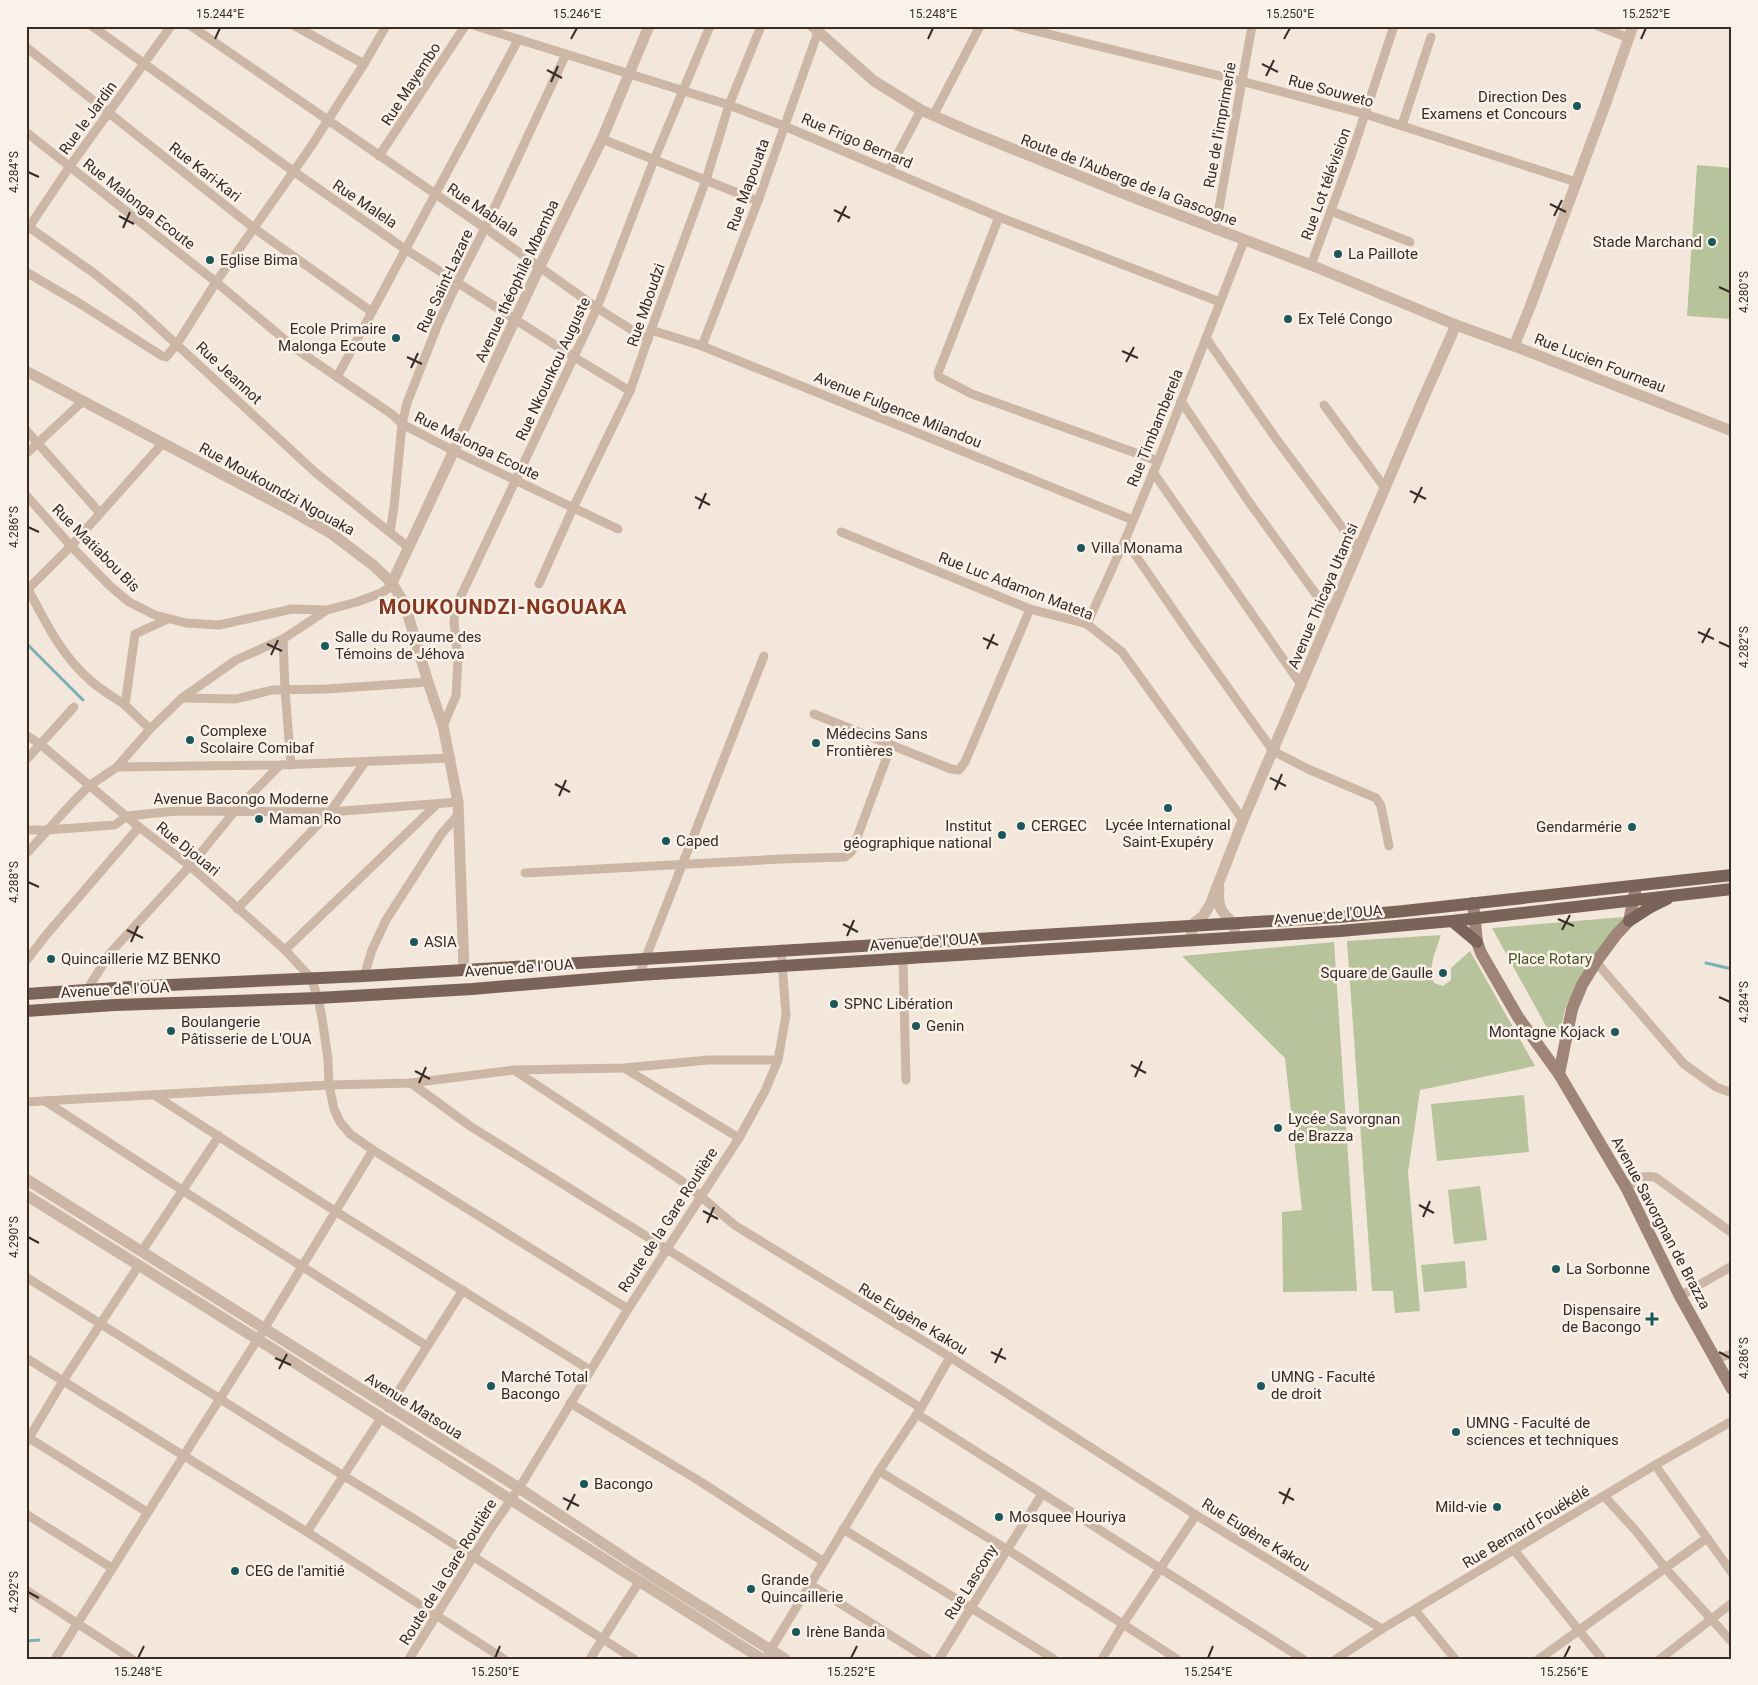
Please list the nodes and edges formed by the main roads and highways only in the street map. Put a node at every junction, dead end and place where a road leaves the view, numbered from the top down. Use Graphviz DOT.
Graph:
graph roads {
  1 [pos="1732,875"];
  2 [pos="1636,886"];
  3 [pos="1732,889"];
  4 [pos="1674,896"];
  5 [pos="1635,899"];
  6 [pos="1473,903"];
  7 [pos="1475,918"];
  8 [pos="1452,921"];
  9 [pos="1629,921"];
  10 [pos="1477,942"];
  11 [pos="26,994"];
  12 [pos="26,1011"];
  13 [pos="1558,1074"];
  14 [pos="1731,1385"];
  1 -- 2 [label="main road, Avenue de l'OUA"];
  2 -- 5 [label="main road"];
  2 -- 6 [label="main road, Avenue de l'OUA"];
  3 -- 4 [label="main road, Avenue de l'OUA"];
  4 -- 5 [label="main road, Avenue de l'OUA"];
  4 -- 9 [label="main road"];
  5 -- 7 [label="main road, Avenue de l'OUA"];
  5 -- 9 [label="main road"];
  6 -- 7 [label="main road, Avenue Savorgnan de Brazza"];
  6 -- 11 [label="main road, Avenue de l'OUA"];
  7 -- 8 [label="main road, Avenue de l'OUA"];
  7 -- 10 [label="main road, Avenue Savorgnan de Brazza"];
  8 -- 10 [label="main road"];
  8 -- 12 [label="main road, Avenue de l'OUA"];
  9 -- 13 [label="main road"];
  10 -- 13 [label="main road, Avenue Savorgnan de Brazza"];
  13 -- 14 [label="main road, Avenue Savorgnan de Brazza"];
}
